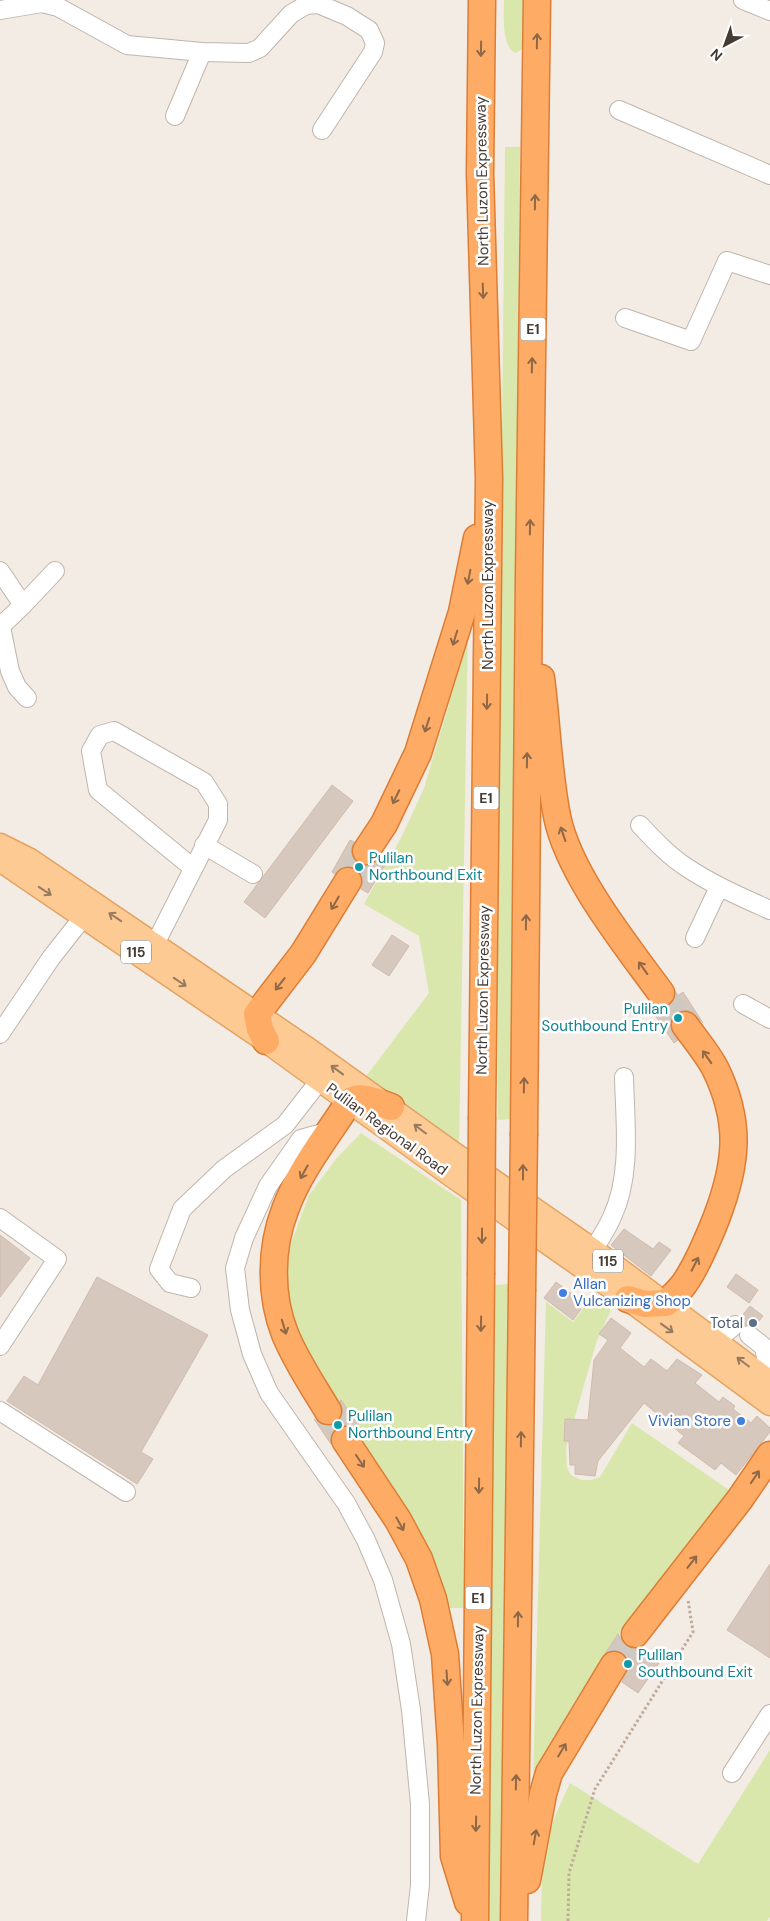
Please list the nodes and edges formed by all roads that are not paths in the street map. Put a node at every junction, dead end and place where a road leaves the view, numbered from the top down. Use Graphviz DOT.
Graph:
graph roads {
  1 [pos="482,0"];
  2 [pos="537,0"];
  3 [pos="0,10"];
  4 [pos="202,52"];
  5 [pos="619,110"];
  6 [pos="175,116"];
  7 [pos="322,130"];
  8 [pos="770,175"];
  9 [pos="770,274"];
  10 [pos="625,318"];
  11 [pos="489,478"];
  12 [pos="0,571"];
  13 [pos="55,571"];
  14 [pos="529,576"];
  15 [pos="23,605"];
  16 [pos="0,627"];
  17 [pos="28,698"];
  18 [pos="640,825"];
  19 [pos="0,845"];
  20 [pos="204,845"];
  21 [pos="366,851"];
  22 [pos="0,860"];
  23 [pos="194,868"];
  24 [pos="253,874"];
  25 [pos="348,881"];
  26 [pos="719,887"];
  27 [pos="770,910"];
  28 [pos="84,916"];
  29 [pos="695,938"];
  30 [pos="155,944"];
  31 [pos="661,993"];
  32 [pos="743,1004"];
  33 [pos="257,1014"];
  34 [pos="770,1019"];
  35 [pos="685,1025"];
  36 [pos="0,1034"];
  37 [pos="266,1041"];
  38 [pos="624,1077"];
  39 [pos="320,1080"];
  40 [pos="349,1102"];
  41 [pos="391,1107"];
  42 [pos="330,1131"];
  43 [pos="0,1218"];
  44 [pos="593,1250"];
  45 [pos="191,1288"];
  46 [pos="628,1299"];
  47 [pos="666,1303"];
  48 [pos="716,1341"];
  49 [pos="0,1346"];
  50 [pos="770,1379"];
  51 [pos="770,1382"];
  52 [pos="770,1404"];
  53 [pos="0,1411"];
  54 [pos="328,1411"];
  55 [pos="346,1440"];
  56 [pos="770,1455"];
  57 [pos="126,1492"];
  58 [pos="635,1634"];
  59 [pos="614,1665"];
  60 [pos="770,1714"];
  61 [pos="732,1773"];
  62 [pos="514,1920"];
  63 [pos="416,1921"];
  64 [pos="475,1921"];
  1 -- 11 [label="highway, North Luzon Expressway / E1, one-way"];
  14 -- 2 [label="highway, E1, one-way"];
  3 -- 4 [label="street"];
  4 -- 6 [label="street"];
  4 -- 7 [label="street"];
  5 -- 8 [label="street"];
  9 -- 10 [label="street"];
  11 -- 21 [label="highway, one-way"];
  11 -- 64 [label="highway, North Luzon Expressway / E1, one-way, bridge"];
  12 -- 15 [label="street"];
  13 -- 15 [label="street"];
  31 -- 14 [label="highway, one-way"];
  62 -- 14 [label="highway, E1, one-way, bridge"];
  15 -- 16 [label="street"];
  16 -- 17 [label="street"];
  18 -- 26 [label="street"];
  30 -- 19 [label="main road, Pulilan Regional Road / 115, one-way"];
  20 -- 23 [label="street"];
  20 -- 23 [label="street"];
  20 -- 24 [label="street"];
  22 -- 28 [label="main road, Pulilan Regional Road / 115, one-way"];
  23 -- 30 [label="street"];
  25 -- 33 [label="highway, one-way"];
  26 -- 27 [label="street"];
  26 -- 29 [label="street"];
  28 -- 36 [label="street"];
  28 -- 37 [label="main road, Pulilan Regional Road / 115, one-way"];
  30 -- 33 [label="main road, Pulilan Regional Road / 115"];
  32 -- 34 [label="street"];
  33 -- 37 [label="highway"];
  41 -- 33 [label="main road, Pulilan Regional Road / 115, one-way"];
  47 -- 35 [label="highway, one-way"];
  37 -- 39 [label="main road, Pulilan Regional Road / 115"];
  38 -- 44 [label="street"];
  39 -- 40 [label="main road, Pulilan Regional Road / 115"];
  39 -- 45 [label="street"];
  40 -- 41 [label="highway"];
  40 -- 42 [label="highway"];
  40 -- 46 [label="main road, Pulilan Regional Road / 115"];
  44 -- 41 [label="main road, Pulilan Regional Road / 115, one-way"];
  42 -- 54 [label="highway, one-way"];
  42 -- 63 [label="street"];
  43 -- 49 [label="street"];
  44 -- 47 [label="main road, Pulilan Regional Road / 115"];
  46 -- 47 [label="highway"];
  46 -- 52 [label="main road, Pulilan Regional Road / 115, one-way"];
  47 -- 48 [label="main road, Pulilan Regional Road / 115"];
  48 -- 50 [label="street"];
  51 -- 48 [label="main road, Pulilan Regional Road / 115, one-way"];
  53 -- 57 [label="street"];
  55 -- 64 [label="highway, one-way"];
  58 -- 56 [label="highway, one-way"];
  62 -- 59 [label="highway, one-way"];
  60 -- 61 [label="street"];
}
